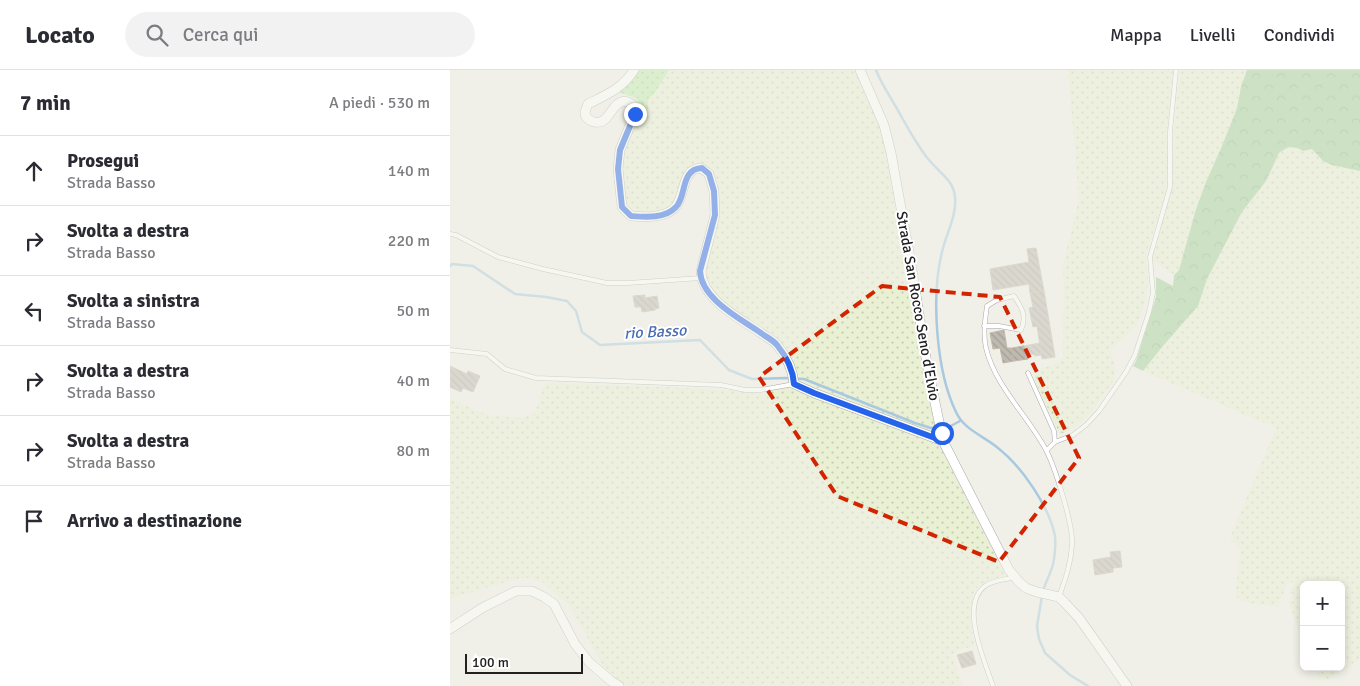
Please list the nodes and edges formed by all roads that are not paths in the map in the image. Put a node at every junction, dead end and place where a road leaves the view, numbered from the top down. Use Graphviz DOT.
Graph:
graph roads {
  1 [pos="634,70"];
  2 [pos="860,70"];
  3 [pos="1176,70"];
  4 [pos="450,234"];
  5 [pos="701,278"];
  6 [pos="984,326"];
  7 [pos="450,350"];
  8 [pos="1028,373"];
  9 [pos="794,379"];
  10 [pos="942,437"];
  11 [pos="1055,442"];
  12 [pos="1047,450"];
  13 [pos="1017,580"];
  14 [pos="1056,596"];
  15 [pos="450,629"];
  16 [pos="619,686"];
  17 [pos="993,686"];
  18 [pos="1127,686"];
  1 -- 5 [label="street"];
  2 -- 10 [label="street, Strada San Rocco Seno d'Elvio"];
  3 -- 11 [label="lane"];
  4 -- 5 [label="lane"];
  5 -- 9 [label="street"];
  6 -- 6 [label="lane"];
  6 -- 12 [label="lane"];
  7 -- 9 [label="lane"];
  8 -- 11 [label="lane"];
  9 -- 10 [label="street"];
  10 -- 13 [label="street, Strada San Rocco Seno d'Elvio"];
  11 -- 12 [label="lane"];
  12 -- 14 [label="lane"];
  13 -- 14 [label="street"];
  13 -- 17 [label="lane"];
  14 -- 18 [label="street"];
  15 -- 16 [label="street"];
}
